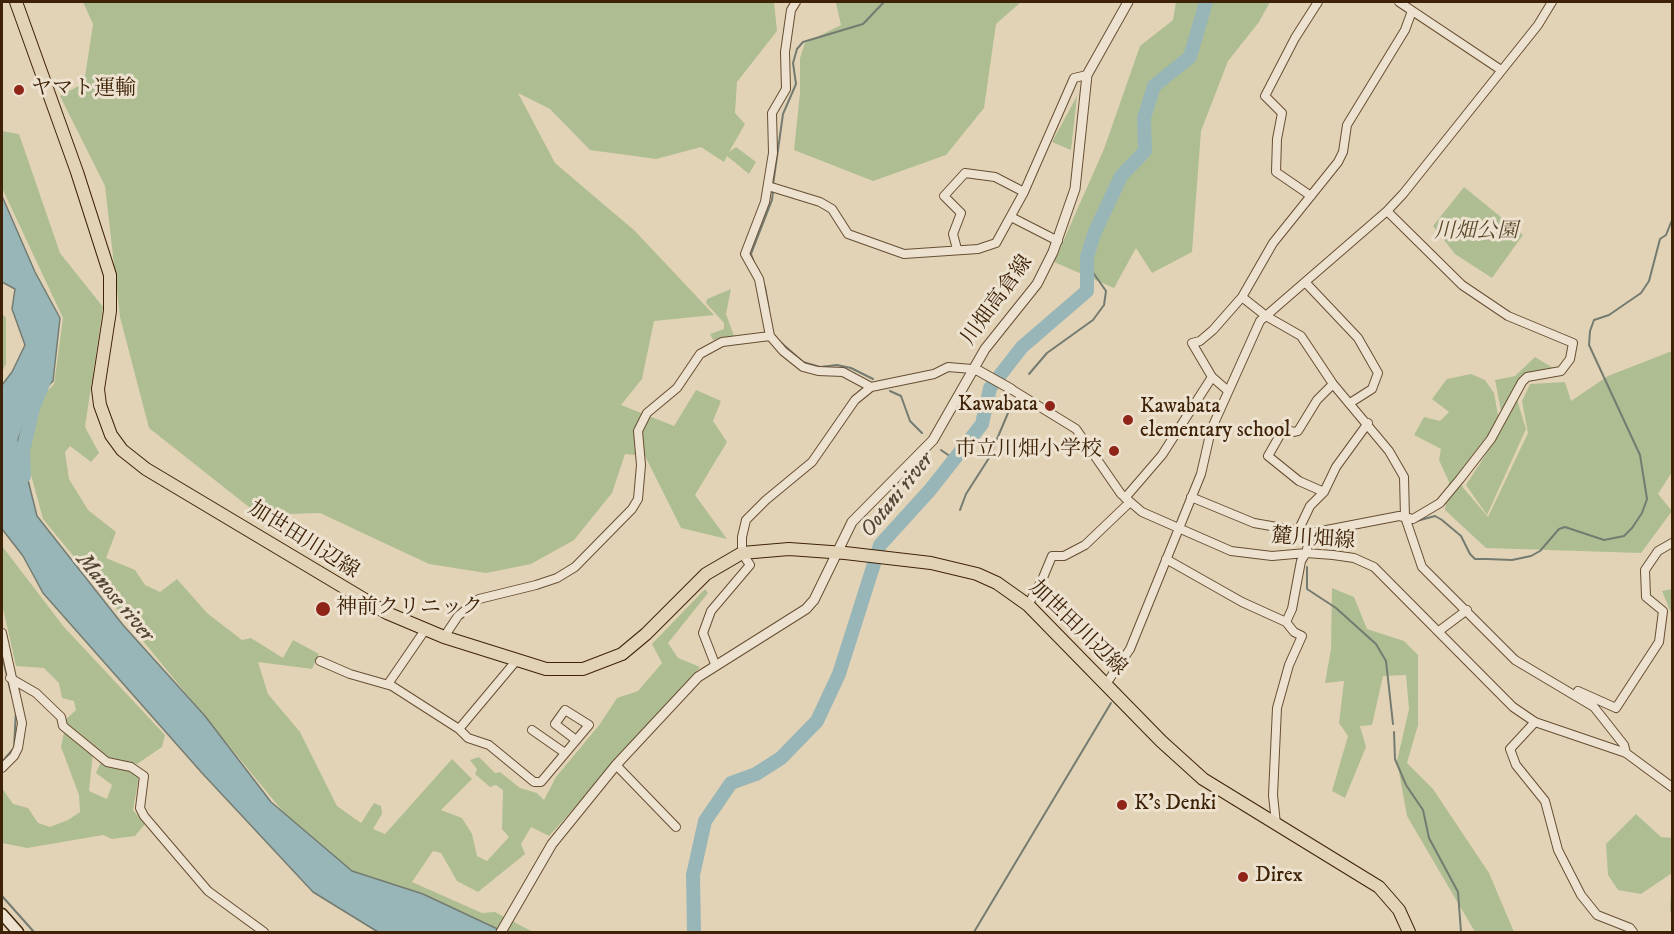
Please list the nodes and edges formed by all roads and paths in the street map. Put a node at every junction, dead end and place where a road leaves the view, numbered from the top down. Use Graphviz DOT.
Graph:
graph roads {
  1 [pos="16,2"];
  2 [pos="796,2"];
  3 [pos="1128,2"];
  4 [pos="1318,2"];
  5 [pos="1399,2"];
  6 [pos="1552,2"];
  7 [pos="1412,11"];
  8 [pos="1501,70"];
  9 [pos="1087,75"];
  10 [pos="771,187"];
  11 [pos="1024,192"];
  12 [pos="1311,196"];
  13 [pos="1388,211"];
  14 [pos="1011,217"];
  15 [pos="1058,241"];
  16 [pos="957,249"];
  17 [pos="1305,282"];
  18 [pos="1242,297"];
  19 [pos="1266,316"];
  20 [pos="770,336"];
  21 [pos="976,370"];
  22 [pos="1212,377"];
  23 [pos="1333,384"];
  24 [pos="871,387"];
  25 [pos="1011,389"];
  26 [pos="1227,390"];
  27 [pos="1350,403"];
  28 [pos="1368,423"];
  29 [pos="1324,492"];
  30 [pos="1191,497"];
  31 [pos="1127,501"];
  32 [pos="1405,517"];
  33 [pos="1299,529"];
  34 [pos="1178,530"];
  35 [pos="1311,533"];
  36 [pos="1672,543"];
  37 [pos="742,553"];
  38 [pos="840,553"];
  39 [pos="1306,553"];
  40 [pos="1166,559"];
  41 [pos="1028,605"];
  42 [pos="1467,610"];
  43 [pos="1286,622"];
  44 [pos="425,630"];
  45 [pos="1439,631"];
  46 [pos="2,633"];
  47 [pos="444,637"];
  48 [pos="320,661"];
  49 [pos="516,661"];
  50 [pos="715,664"];
  51 [pos="10,678"];
  52 [pos="388,684"];
  53 [pos="1106,684"];
  54 [pos="1565,688"];
  55 [pos="1535,722"];
  56 [pos="459,729"];
  57 [pos="532,730"];
  58 [pos="576,740"];
  59 [pos="565,753"];
  60 [pos="1626,753"];
  61 [pos="616,765"];
  62 [pos="2,768"];
  63 [pos="1672,788"];
  64 [pos="1276,824"];
  65 [pos="676,827"];
  66 [pos="2,914"];
  67 [pos="18,933"];
  68 [pos="264,933"];
  69 [pos="501,933"];
  70 [pos="1409,933"];
  71 [pos="1633,933"];
  1 -- 44 [label="main road, 加世田川辺線"];
  2 -- 10 [label="street"];
  3 -- 9 [label="street, 川畑高倉線"];
  4 -- 12 [label="street"];
  5 -- 7 [label="street"];
  6 -- 8 [label="street"];
  7 -- 8 [label="street"];
  7 -- 12 [label="street"];
  8 -- 13 [label="street"];
  9 -- 11 [label="street"];
  9 -- 15 [label="street, 川畑高倉線"];
  10 -- 16 [label="street"];
  10 -- 20 [label="street"];
  11 -- 14 [label="street"];
  11 -- 16 [label="street"];
  12 -- 18 [label="street"];
  13 -- 17 [label="street"];
  13 -- 32 [label="street"];
  14 -- 15 [label="street"];
  14 -- 16 [label="street"];
  15 -- 21 [label="street, 川畑高倉線"];
  17 -- 19 [label="street"];
  17 -- 27 [label="street"];
  18 -- 19 [label="street"];
  18 -- 22 [label="street"];
  19 -- 23 [label="street"];
  19 -- 26 [label="street"];
  20 -- 24 [label="street"];
  20 -- 47 [label="street"];
  21 -- 24 [label="street"];
  21 -- 25 [label="street, 麓川畑線"];
  21 -- 38 [label="street, 川畑高倉線"];
  22 -- 26 [label="street"];
  22 -- 31 [label="street"];
  23 -- 27 [label="street"];
  23 -- 29 [label="street"];
  24 -- 37 [label="street"];
  25 -- 31 [label="street, 麓川畑線"];
  26 -- 30 [label="street"];
  27 -- 28 [label="street"];
  28 -- 29 [label="street"];
  28 -- 32 [label="street"];
  29 -- 33 [label="street"];
  30 -- 33 [label="street"];
  30 -- 34 [label="street"];
  31 -- 34 [label="street, 麓川畑線"];
  31 -- 41 [label="street"];
  32 -- 35 [label="street"];
  32 -- 42 [label="street"];
  33 -- 35 [label="street"];
  34 -- 39 [label="street, 麓川畑線"];
  34 -- 40 [label="street"];
  35 -- 39 [label="street"];
  36 -- 54 [label="street"];
  37 -- 38 [label="main road, 加世田川辺線"];
  37 -- 49 [label="main road, 加世田川辺線"];
  37 -- 50 [label="street"];
  38 -- 41 [label="main road, 加世田川辺線"];
  38 -- 50 [label="street, 川畑高倉線"];
  39 -- 43 [label="street"];
  39 -- 45 [label="street, 麓川畑線"];
  40 -- 43 [label="street"];
  40 -- 53 [label="street"];
  41 -- 53 [label="main road, 加世田川辺線"];
  42 -- 45 [label="street"];
  42 -- 54 [label="street"];
  43 -- 64 [label="street"];
  44 -- 47 [label="main road, 加世田川辺線"];
  44 -- 52 [label="street"];
  45 -- 55 [label="street, 麓川畑線"];
  46 -- 51 [label="street"];
  47 -- 49 [label="main road, 加世田川辺線"];
  48 -- 52 [label="street"];
  49 -- 56 [label="street"];
  50 -- 61 [label="street, 川畑高倉線"];
  51 -- 62 [label="street"];
  51 -- 68 [label="street"];
  52 -- 56 [label="street"];
  53 -- 64 [label="main road, 加世田川辺線"];
  54 -- 60 [label="street"];
  55 -- 60 [label="street, 麓川畑線"];
  55 -- 71 [label="street"];
  56 -- 59 [label="street"];
  57 -- 59 [label="street"];
  58 -- 59 [label="street"];
  60 -- 63 [label="street, 麓川畑線"];
  61 -- 65 [label="street"];
  61 -- 69 [label="street, 川畑高倉線"];
  64 -- 70 [label="main road, 加世田川辺線"];
  66 -- 67 [label="main road"];
}
